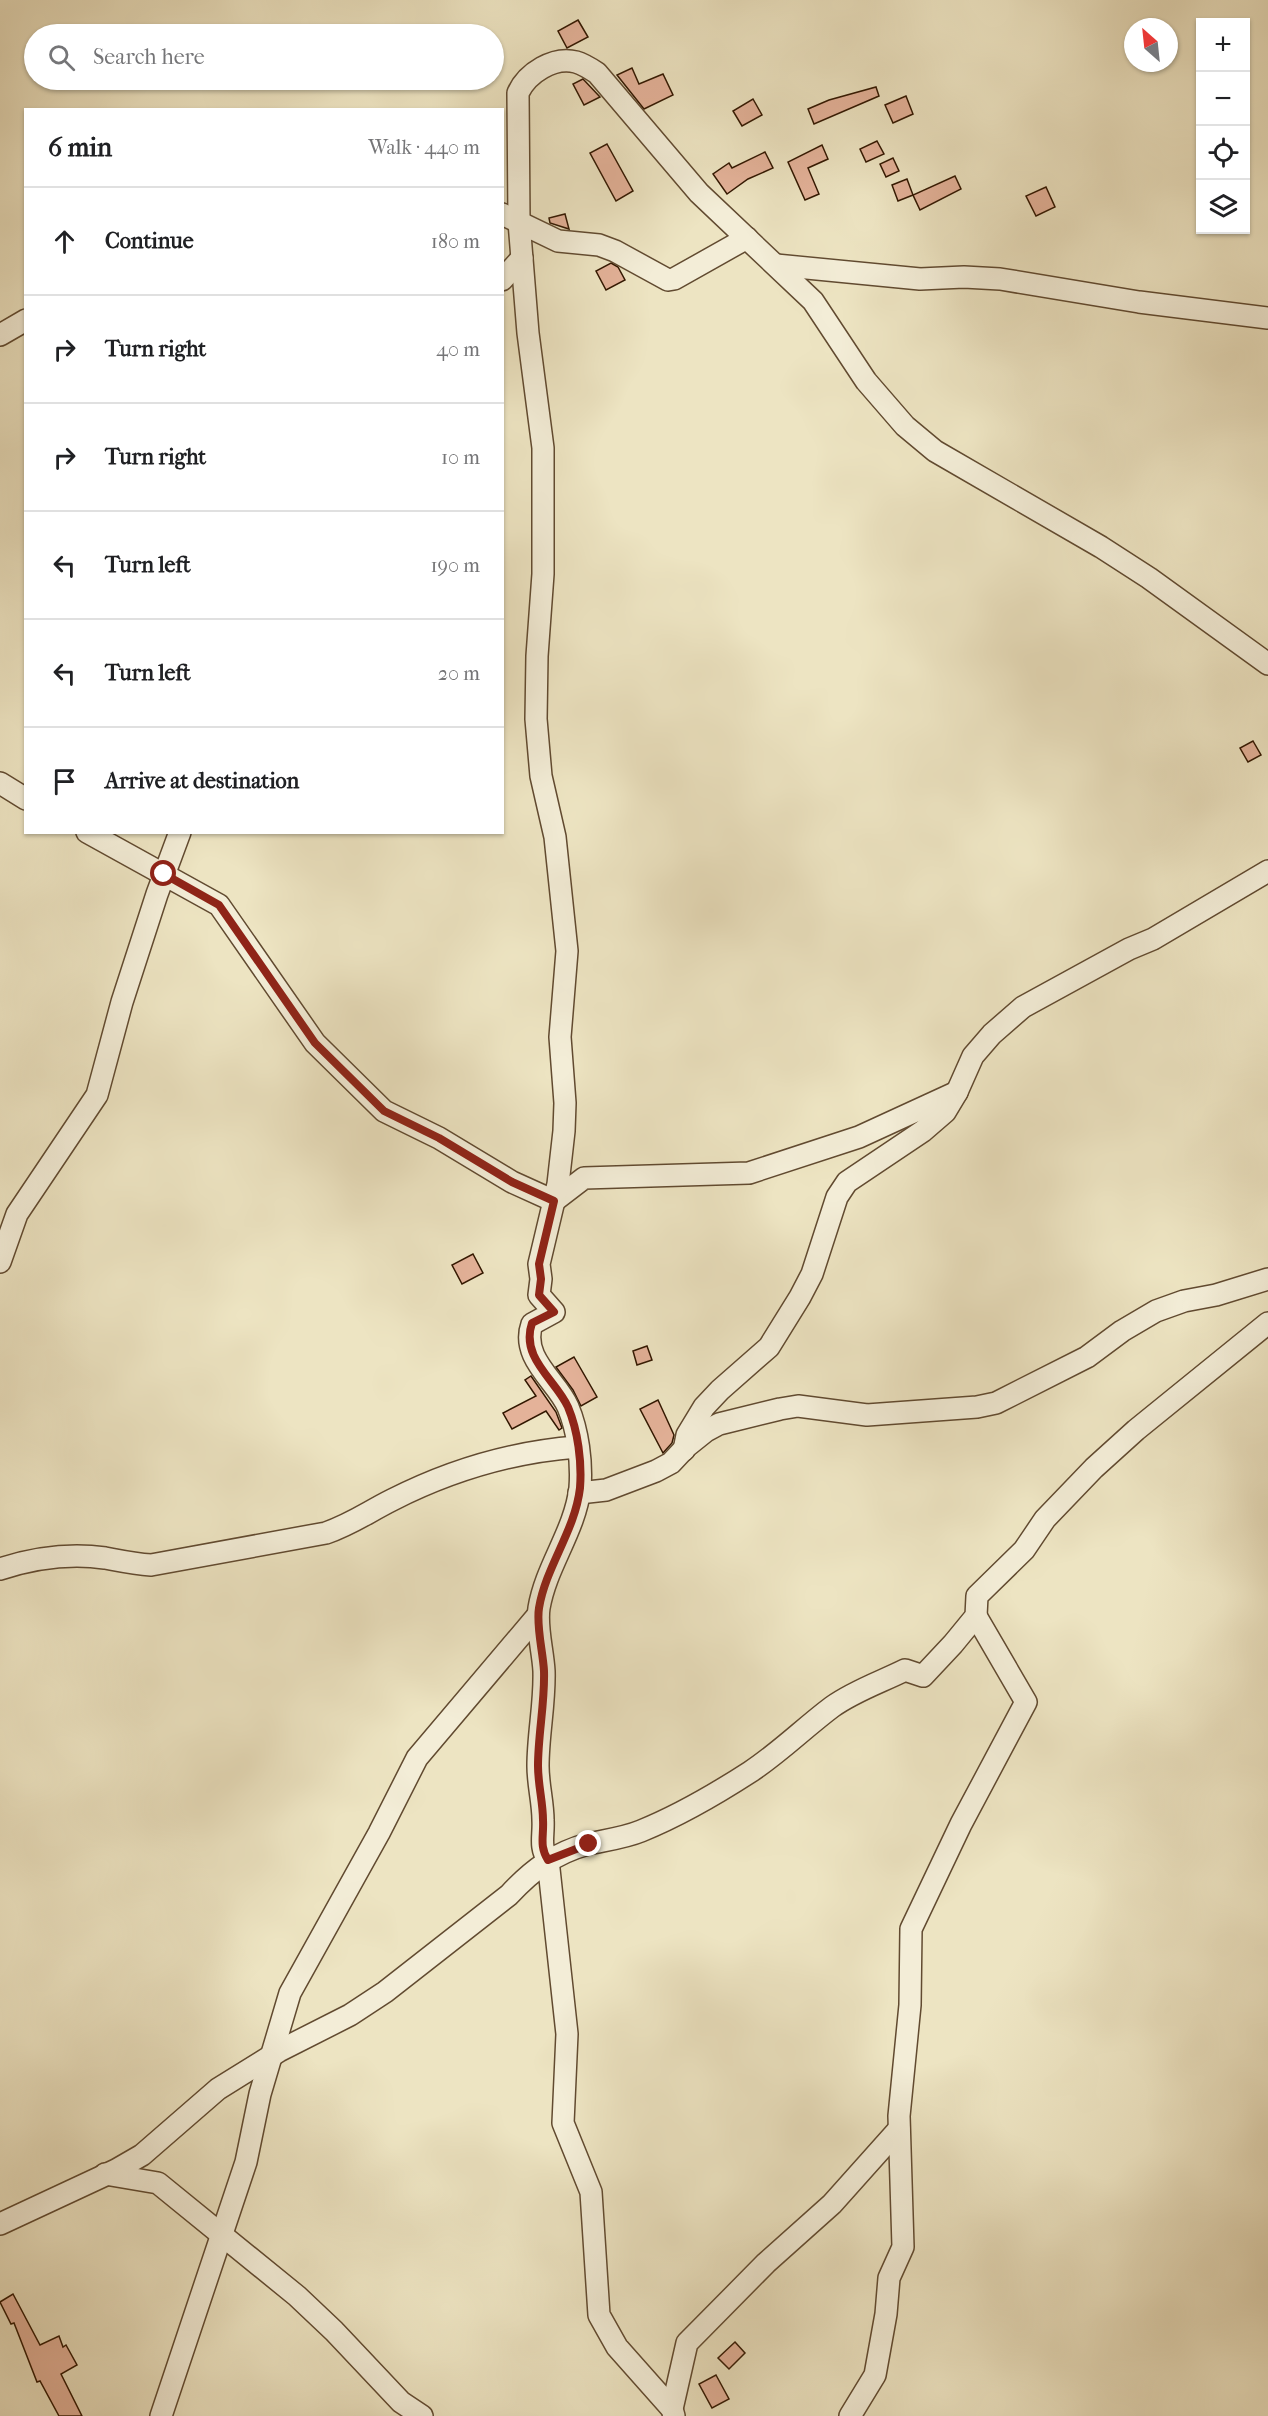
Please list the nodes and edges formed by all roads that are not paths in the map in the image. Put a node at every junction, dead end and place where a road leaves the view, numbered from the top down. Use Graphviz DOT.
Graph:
graph roads {
  1 [pos="511,218"];
  2 [pos="747,238"];
  3 [pos="522,258"];
  4 [pos="776,265"];
  5 [pos="504,278"];
  6 [pos="1268,318"];
  7 [pos="24,321"];
  8 [pos="0,335"];
  9 [pos="1268,664"];
  10 [pos="0,783"];
  11 [pos="24,798"];
  12 [pos="91,834"];
  13 [pos="179,834"];
  14 [pos="1268,871"];
  15 [pos="164,874"];
  16 [pos="957,1092"];
  17 [pos="554,1201"];
  18 [pos="0,1262"];
  19 [pos="1268,1279"];
  20 [pos="1268,1323"];
  21 [pos="577,1447"];
  22 [pos="684,1450"];
  23 [pos="579,1493"];
  24 [pos="0,1569"];
  25 [pos="538,1614"];
  26 [pos="976,1616"];
  27 [pos="548,1860"];
  28 [pos="272,2056"];
  29 [pos="899,2129"];
  30 [pos="105,2174"];
  31 [pos="0,2224"];
  32 [pos="221,2234"];
  33 [pos="673,2412"];
  34 [pos="161,2416"];
  35 [pos="422,2416"];
  36 [pos="850,2416"];
  1 -- 2 [label="street"];
  1 -- 2 [label="street"];
  1 -- 3 [label="street"];
  2 -- 4 [label="street"];
  3 -- 5 [label="street"];
  3 -- 17 [label="street"];
  4 -- 6 [label="street"];
  4 -- 9 [label="street"];
  7 -- 8 [label="street"];
  10 -- 11 [label="street"];
  12 -- 15 [label="street"];
  13 -- 15 [label="street"];
  14 -- 16 [label="street"];
  15 -- 17 [label="street"];
  15 -- 18 [label="street"];
  16 -- 17 [label="street"];
  16 -- 22 [label="street"];
  17 -- 21 [label="street"];
  19 -- 22 [label="street"];
  20 -- 26 [label="street"];
  21 -- 23 [label="street"];
  21 -- 24 [label="street"];
  22 -- 23 [label="street"];
  23 -- 25 [label="street"];
  25 -- 27 [label="street"];
  25 -- 28 [label="street"];
  26 -- 27 [label="street"];
  26 -- 29 [label="street"];
  27 -- 28 [label="street"];
  27 -- 33 [label="street"];
  28 -- 30 [label="street"];
  28 -- 32 [label="street"];
  29 -- 33 [label="street"];
  29 -- 36 [label="street"];
  30 -- 31 [label="street"];
  30 -- 32 [label="street"];
  32 -- 34 [label="street"];
  32 -- 35 [label="street"];
}
